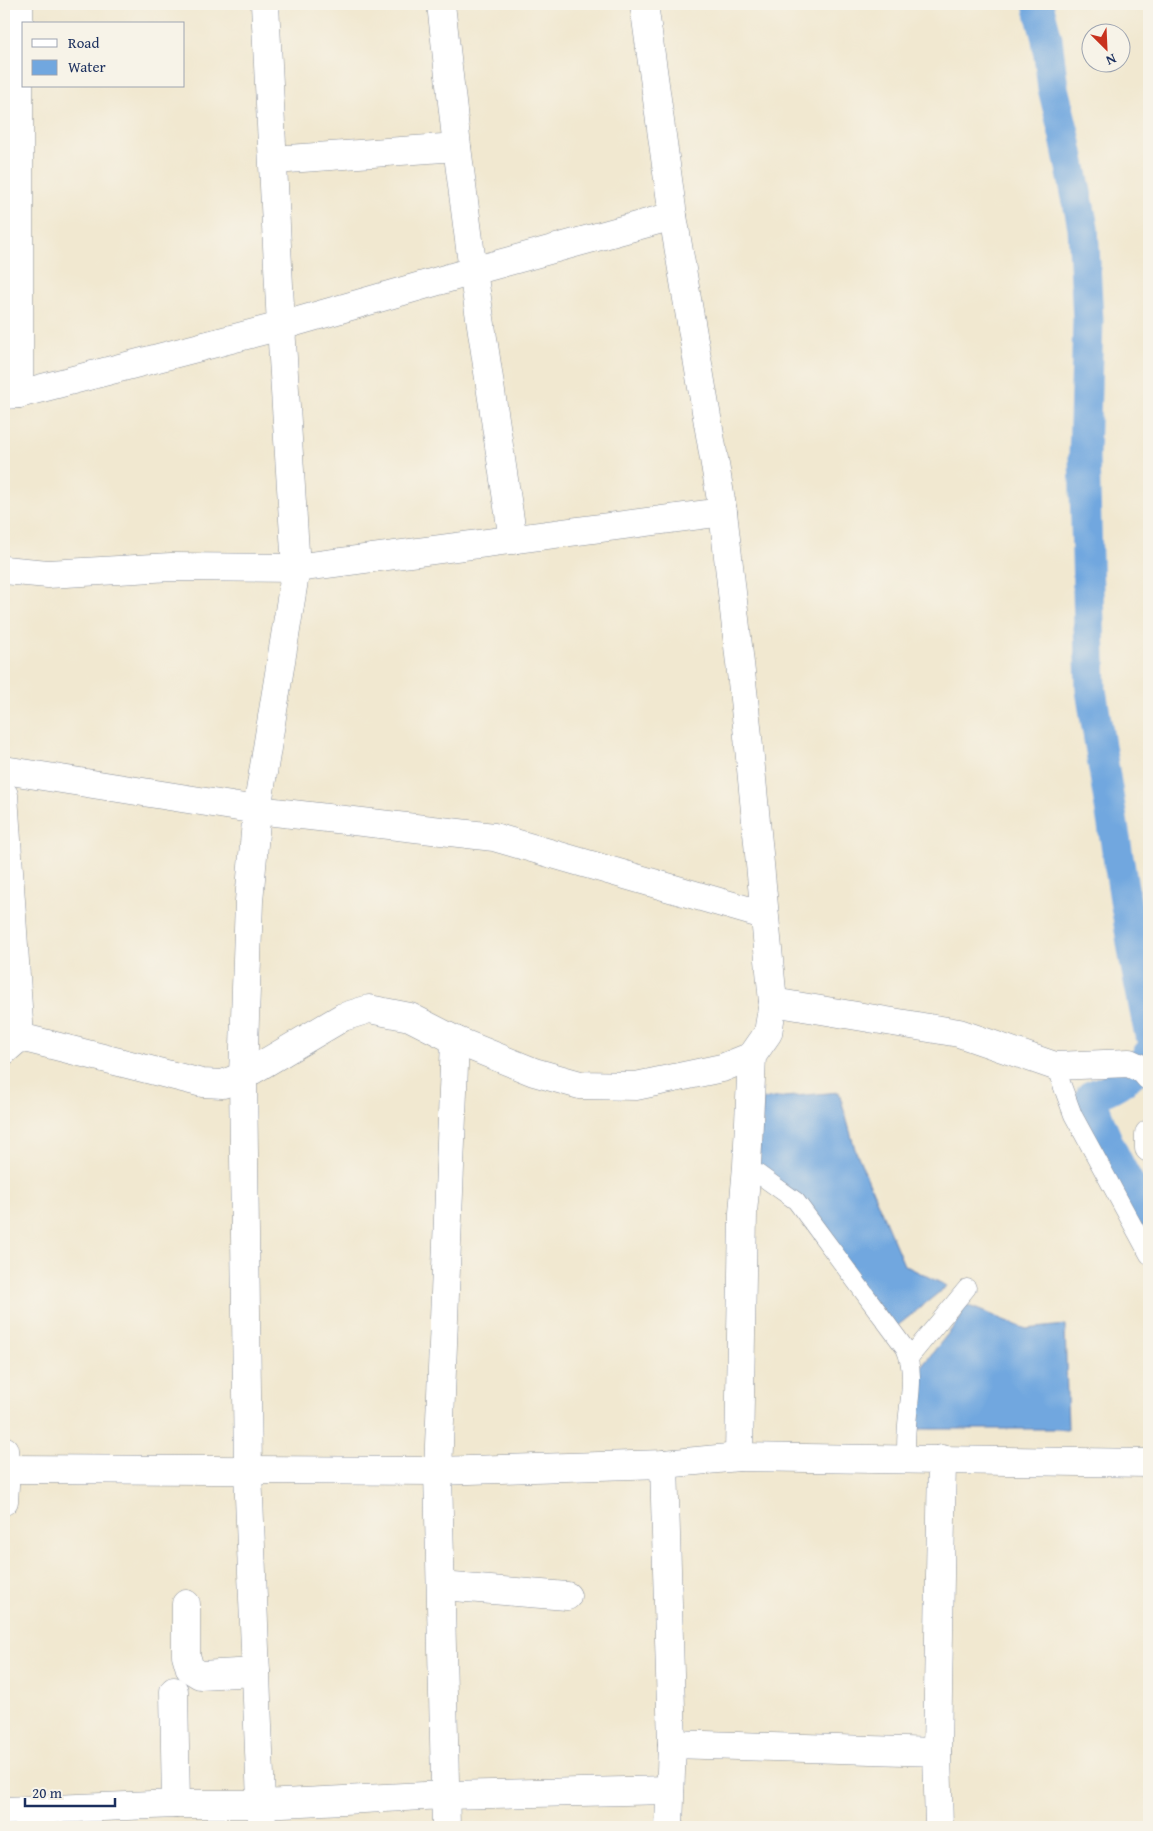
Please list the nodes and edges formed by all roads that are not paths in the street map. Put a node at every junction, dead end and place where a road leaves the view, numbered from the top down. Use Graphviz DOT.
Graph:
graph roads {
  1 [pos="18,4"];
  2 [pos="265,4"];
  3 [pos="441,4"];
  4 [pos="644,4"];
  5 [pos="457,147"];
  6 [pos="274,160"];
  7 [pos="673,216"];
  8 [pos="473,271"];
  9 [pos="281,326"];
  10 [pos="11,395"];
  11 [pos="724,512"];
  12 [pos="514,540"];
  13 [pos="296,568"];
  14 [pos="4,570"];
  15 [pos="4,770"];
  16 [pos="4,795"];
  17 [pos="257,810"];
  18 [pos="764,915"];
  19 [pos="773,1002"];
  20 [pos="455,1040"];
  21 [pos="12,1044"];
  22 [pos="752,1056"];
  23 [pos="1055,1066"];
  24 [pos="244,1076"];
  25 [pos="1149,1076"];
  26 [pos="1149,1134"];
  27 [pos="1149,1148"];
  28 [pos="747,1166"];
  29 [pos="1149,1255"];
  30 [pos="967,1288"];
  31 [pos="909,1358"];
  32 [pos="739,1457"];
  33 [pos="942,1459"];
  34 [pos="906,1460"];
  35 [pos="4,1462"];
  36 [pos="1149,1463"];
  37 [pos="664,1464"];
  38 [pos="248,1471"];
  39 [pos="438,1471"];
  40 [pos="4,1501"];
  41 [pos="441,1586"];
  42 [pos="567,1596"];
  43 [pos="186,1604"];
  44 [pos="256,1672"];
  45 [pos="174,1690"];
  46 [pos="672,1744"];
  47 [pos="937,1752"];
  48 [pos="670,1790"];
  49 [pos="445,1795"];
  50 [pos="176,1804"];
  51 [pos="4,1811"];
  52 [pos="262,1816"];
  53 [pos="446,1827"];
  54 [pos="669,1827"];
  55 [pos="939,1827"];
  1 -- 10 [label="street"];
  2 -- 6 [label="street"];
  3 -- 5 [label="street"];
  4 -- 7 [label="street"];
  5 -- 6 [label="street"];
  5 -- 8 [label="street"];
  6 -- 9 [label="street"];
  7 -- 8 [label="street"];
  7 -- 11 [label="street"];
  8 -- 9 [label="street"];
  8 -- 12 [label="street"];
  9 -- 10 [label="street"];
  9 -- 13 [label="street"];
  11 -- 12 [label="street"];
  11 -- 18 [label="street"];
  12 -- 13 [label="street"];
  13 -- 14 [label="street"];
  13 -- 17 [label="street"];
  15 -- 17 [label="street"];
  16 -- 21 [label="street"];
  17 -- 18 [label="street"];
  17 -- 24 [label="street"];
  18 -- 19 [label="street"];
  19 -- 22 [label="street"];
  19 -- 23 [label="street"];
  20 -- 22 [label="street"];
  20 -- 24 [label="street"];
  20 -- 39 [label="street"];
  21 -- 24 [label="street"];
  22 -- 28 [label="street"];
  23 -- 25 [label="street"];
  23 -- 29 [label="lane"];
  24 -- 38 [label="street"];
  26 -- 27 [label="street"];
  28 -- 31 [label="lane"];
  28 -- 32 [label="street"];
  30 -- 31 [label="lane"];
  31 -- 34 [label="lane"];
  32 -- 34 [label="street"];
  32 -- 37 [label="street"];
  33 -- 34 [label="street"];
  33 -- 36 [label="street"];
  33 -- 47 [label="street"];
  35 -- 38 [label="street"];
  35 -- 40 [label="street"];
  37 -- 39 [label="street"];
  37 -- 46 [label="street"];
  38 -- 39 [label="street"];
  38 -- 44 [label="street"];
  39 -- 41 [label="street"];
  41 -- 42 [label="street"];
  41 -- 49 [label="street"];
  43 -- 44 [label="street"];
  44 -- 52 [label="street"];
  45 -- 50 [label="street"];
  46 -- 47 [label="street"];
  46 -- 48 [label="street"];
  47 -- 55 [label="street"];
  48 -- 49 [label="street"];
  48 -- 54 [label="street"];
  49 -- 52 [label="street"];
  49 -- 53 [label="street"];
  50 -- 51 [label="street"];
  50 -- 52 [label="street"];
}
